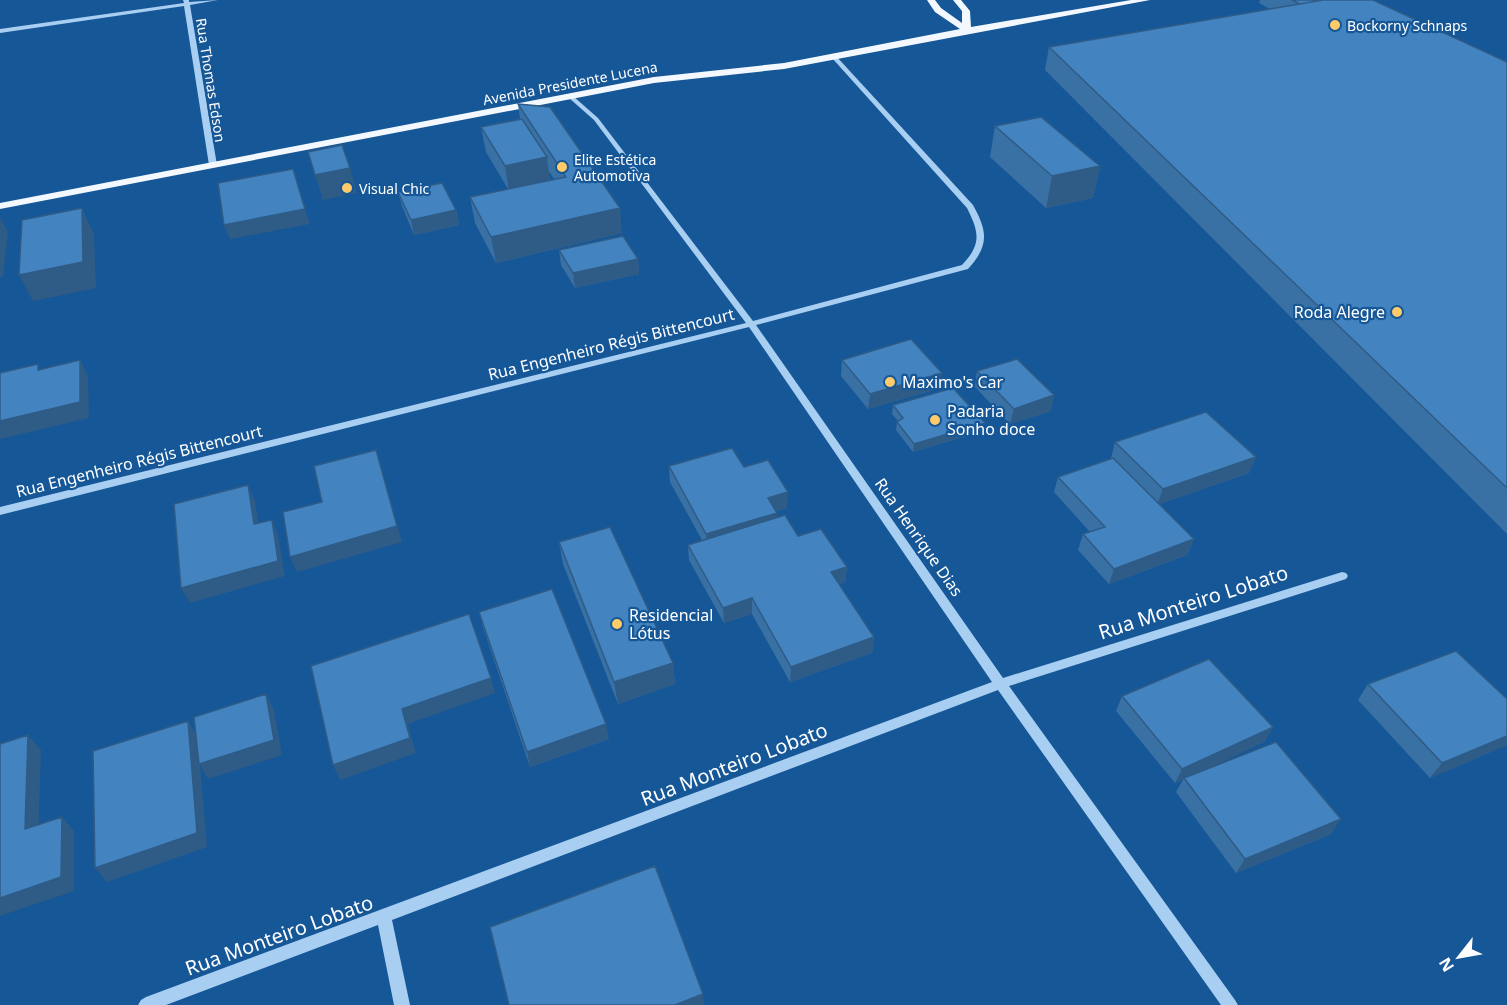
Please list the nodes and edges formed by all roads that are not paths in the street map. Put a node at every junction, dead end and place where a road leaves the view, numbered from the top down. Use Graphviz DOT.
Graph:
graph roads {
  1 [pos="215,0"];
  2 [pos="931,0"];
  3 [pos="957,0"];
  4 [pos="1146,0"];
  5 [pos="186,2"];
  6 [pos="967,30"];
  7 [pos="0,31"];
  8 [pos="834,57"];
  9 [pos="571,97"];
  10 [pos="213,165"];
  11 [pos="0,206"];
  12 [pos="752,324"];
  13 [pos="0,512"];
  14 [pos="1342,576"];
  15 [pos="1000,684"];
  16 [pos="384,917"];
  17 [pos="146,1005"];
  18 [pos="402,1005"];
  19 [pos="1230,1005"];
  1 -- 5 [label="street"];
  2 -- 6 [label="main road"];
  3 -- 6 [label="main road"];
  4 -- 6 [label="main road, Avenida Presidente Lucena"];
  5 -- 7 [label="street"];
  5 -- 10 [label="street, Rua Thomas Edson"];
  6 -- 8 [label="main road, Avenida Presidente Lucena"];
  8 -- 9 [label="main road, Avenida Presidente Lucena"];
  8 -- 12 [label="street, Rua Engenheiro Régis Bittencourt"];
  9 -- 10 [label="main road, Avenida Presidente Lucena"];
  9 -- 12 [label="street, Rua Henrique Dias"];
  10 -- 11 [label="main road, Avenida Presidente Lucena"];
  12 -- 13 [label="street, Rua Engenheiro Régis Bittencourt"];
  12 -- 15 [label="street, Rua Henrique Dias"];
  14 -- 15 [label="street, Rua Monteiro Lobato"];
  15 -- 16 [label="street, Rua Monteiro Lobato"];
  15 -- 19 [label="street, Rua Henrique Dias"];
  16 -- 17 [label="street, Rua Monteiro Lobato"];
  16 -- 18 [label="street"];
}
